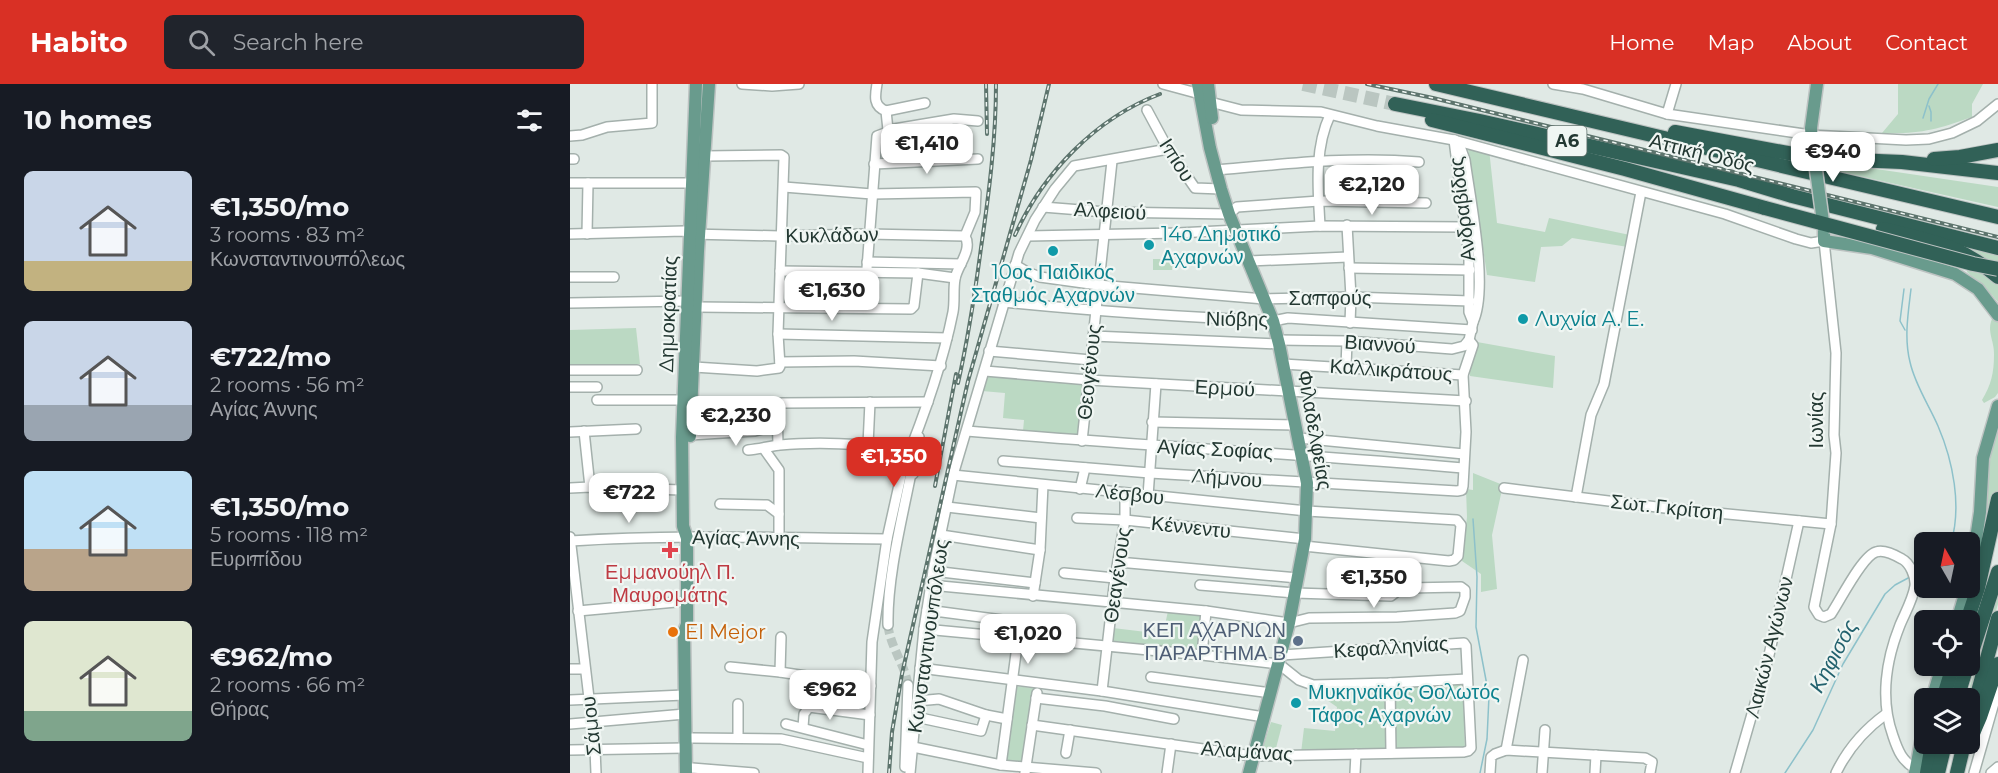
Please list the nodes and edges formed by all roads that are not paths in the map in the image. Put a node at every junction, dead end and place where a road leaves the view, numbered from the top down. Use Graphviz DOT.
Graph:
graph roads {
  1 [pos="652,84"];
  2 [pos="696,84"];
  3 [pos="709,84"];
  4 [pos="742,84"];
  5 [pos="800,84"];
  6 [pos="877,84"];
  7 [pos="1162,84"];
  8 [pos="1208,84"];
  9 [pos="1436,84"];
  10 [pos="1553,84"];
  11 [pos="1676,84"];
  12 [pos="1817,84"];
  13 [pos="1203,94"];
  14 [pos="925,103"];
  15 [pos="1998,104"];
  16 [pos="1147,110"];
  17 [pos="886,111"];
  18 [pos="1666,114"];
  19 [pos="1330,115"];
  20 [pos="978,121"];
  21 [pos="1604,123"];
  22 [pos="888,130"];
  23 [pos="570,136"];
  24 [pos="1811,138"];
  25 [pos="1454,140"];
  26 [pos="1481,147"];
  27 [pos="1168,149"];
  28 [pos="1998,150"];
  29 [pos="705,156"];
  30 [pos="978,159"];
  31 [pos="1465,160"];
  32 [pos="1112,161"];
  33 [pos="1319,161"];
  34 [pos="1419,162"];
  35 [pos="1902,162"];
  36 [pos="874,164"];
  37 [pos="1216,170"];
  38 [pos="1998,173"];
  39 [pos="570,183"];
  40 [pos="588,183"];
  41 [pos="692,183"];
  42 [pos="784,187"];
  43 [pos="1221,189"];
  44 [pos="1641,192"];
  45 [pos="872,194"];
  46 [pos="1792,196"];
  47 [pos="1319,201"];
  48 [pos="1426,203"];
  49 [pos="1043,207"];
  50 [pos="1106,212"];
  51 [pos="1229,214"];
  52 [pos="1998,217"];
  53 [pos="1347,225"];
  54 [pos="1320,226"];
  55 [pos="1465,227"];
  56 [pos="1237,229"];
  57 [pos="570,234"];
  58 [pos="587,234"];
  59 [pos="695,234"];
  60 [pos="868,234"];
  61 [pos="1103,235"];
  62 [pos="1824,235"];
  63 [pos="780,236"];
  64 [pos="965,236"];
  65 [pos="1028,236"];
  66 [pos="1998,248"];
  67 [pos="1348,257"];
  68 [pos="1249,261"];
  69 [pos="867,262"];
  70 [pos="961,264"];
  71 [pos="1015,265"];
  72 [pos="1349,268"];
  73 [pos="1998,269"];
  74 [pos="1470,270"];
  75 [pos="780,271"];
  76 [pos="866,273"];
  77 [pos="918,273"];
  78 [pos="570,277"];
  79 [pos="614,277"];
  80 [pos="1998,277"];
  81 [pos="955,278"];
  82 [pos="1098,285"];
  83 [pos="1351,297"];
  84 [pos="1264,299"];
  85 [pos="1470,301"];
  86 [pos="1003,302"];
  87 [pos="570,303"];
  88 [pos="692,304"];
  89 [pos="779,308"];
  90 [pos="864,309"];
  91 [pos="1095,312"];
  92 [pos="1998,315"];
  93 [pos="1273,321"];
  94 [pos="1350,324"];
  95 [pos="1471,331"];
  96 [pos="778,334"];
  97 [pos="1093,336"];
  98 [pos="947,338"];
  99 [pos="1347,341"];
  100 [pos="1279,342"];
  101 [pos="988,351"];
  102 [pos="1091,360"];
  103 [pos="1283,364"];
  104 [pos="779,365"];
  105 [pos="941,366"];
  106 [pos="694,367"];
  107 [pos="1346,367"];
  108 [pos="570,370"];
  109 [pos="637,370"];
  110 [pos="985,371"];
  111 [pos="1463,375"];
  112 [pos="1089,380"];
  113 [pos="1156,384"];
  114 [pos="570,387"];
  115 [pos="597,387"];
  116 [pos="1288,391"];
  117 [pos="597,400"];
  118 [pos="684,400"];
  119 [pos="1466,401"];
  120 [pos="870,402"];
  121 [pos="928,402"];
  122 [pos="1998,406"];
  123 [pos="920,422"];
  124 [pos="1152,422"];
  125 [pos="1296,425"];
  126 [pos="777,426"];
  127 [pos="636,429"];
  128 [pos="584,431"];
  129 [pos="967,431"];
  130 [pos="570,432"];
  131 [pos="690,435"];
  132 [pos="1299,438"];
  133 [pos="1082,441"];
  134 [pos="778,445"];
  135 [pos="868,445"];
  136 [pos="1151,446"];
  137 [pos="911,448"];
  138 [pos="764,449"];
  139 [pos="748,450"];
  140 [pos="1464,454"];
  141 [pos="1302,455"];
  142 [pos="1003,461"];
  143 [pos="1085,468"];
  144 [pos="1463,468"];
  145 [pos="1150,473"];
  146 [pos="907,474"];
  147 [pos="953,475"];
  148 [pos="1307,483"];
  149 [pos="1043,485"];
  150 [pos="590,487"];
  151 [pos="570,488"];
  152 [pos="1503,488"];
  153 [pos="1080,489"];
  154 [pos="682,490"];
  155 [pos="1125,494"];
  156 [pos="1148,496"];
  157 [pos="1576,497"];
  158 [pos="1998,499"];
  159 [pos="720,504"];
  160 [pos="947,507"];
  161 [pos="1307,511"];
  162 [pos="779,514"];
  163 [pos="1041,518"];
  164 [pos="1077,518"];
  165 [pos="1125,520"];
  166 [pos="1457,520"];
  167 [pos="1799,521"];
  168 [pos="1831,524"];
  169 [pos="1977,532"];
  170 [pos="940,535"];
  171 [pos="570,536"];
  172 [pos="687,538"];
  173 [pos="779,538"];
  174 [pos="887,539"];
  175 [pos="570,541"];
  176 [pos="1305,542"];
  177 [pos="1040,550"];
  178 [pos="1118,562"];
  179 [pos="933,572"];
  180 [pos="1998,572"];
  181 [pos="1064,573"];
  182 [pos="1115,578"];
  183 [pos="1298,578"];
  184 [pos="1035,583"];
  185 [pos="930,585"];
  186 [pos="1200,585"];
  187 [pos="1295,593"];
  188 [pos="1033,596"];
  189 [pos="687,601"];
  190 [pos="1112,603"];
  191 [pos="575,605"];
  192 [pos="927,610"];
  193 [pos="1971,610"];
  194 [pos="1206,611"];
  195 [pos="1998,618"];
  196 [pos="1289,623"];
  197 [pos="687,624"];
  198 [pos="888,625"];
  199 [pos="1980,627"];
  200 [pos="924,629"];
  201 [pos="781,637"];
  202 [pos="1070,642"];
  203 [pos="1108,645"];
  204 [pos="1017,646"];
  205 [pos="1202,655"];
  206 [pos="1280,659"];
  207 [pos="1523,660"];
  208 [pos="1998,664"];
  209 [pos="730,667"];
  210 [pos="920,668"];
  211 [pos="570,669"];
  212 [pos="585,669"];
  213 [pos="780,672"];
  214 [pos="1151,676"];
  215 [pos="1467,679"];
  216 [pos="1012,680"];
  217 [pos="1390,683"];
  218 [pos="1038,684"];
  219 [pos="908,685"];
  220 [pos="872,686"];
  221 [pos="1979,688"];
  222 [pos="1998,689"];
  223 [pos="1102,691"];
  224 [pos="1271,693"];
  225 [pos="684,695"];
  226 [pos="1036,698"];
  227 [pos="589,699"];
  228 [pos="570,700"];
  229 [pos="917,701"];
  230 [pos="1176,703"];
  231 [pos="738,704"];
  232 [pos="685,714"];
  233 [pos="1887,714"];
  234 [pos="870,715"];
  235 [pos="986,715"];
  236 [pos="916,717"];
  237 [pos="1264,717"];
  238 [pos="1980,717"];
  239 [pos="1007,719"];
  240 [pos="591,722"];
  241 [pos="570,723"];
  242 [pos="786,723"];
  243 [pos="1032,724"];
  244 [pos="803,727"];
  245 [pos="1070,730"];
  246 [pos="1545,730"];
  247 [pos="738,738"];
  248 [pos="688,743"];
  249 [pos="1171,744"];
  250 [pos="868,745"];
  251 [pos="913,747"];
  252 [pos="595,749"];
  253 [pos="570,750"];
  254 [pos="1506,750"];
  255 [pos="1543,752"];
  256 [pos="1066,753"];
  257 [pos="1391,753"];
  258 [pos="1356,754"];
  259 [pos="1921,754"];
  260 [pos="1927,754"];
  261 [pos="1943,754"];
  262 [pos="1962,754"];
  263 [pos="1596,755"];
  264 [pos="1253,756"];
  265 [pos="868,758"];
  266 [pos="1000,765"];
  267 [pos="1025,770"];
  268 [pos="690,771"];
  269 [pos="740,772"];
  270 [pos="1919,772"];
  271 [pos="596,773"];
  272 [pos="753,773"];
  273 [pos="867,773"];
  274 [pos="905,773"];
  275 [pos="910,773"];
  276 [pos="1096,773"];
  277 [pos="1167,773"];
  278 [pos="1249,773"];
  279 [pos="1355,773"];
  280 [pos="1490,773"];
  281 [pos="1542,773"];
  282 [pos="1595,773"];
  283 [pos="1650,773"];
  284 [pos="1735,773"];
  285 [pos="1836,773"];
  286 [pos="1938,773"];
  287 [pos="1957,773"];
  288 [pos="1974,773"];
  1 -- 23 [label="street"];
  2 -- 41 [label="main road, Δημοκρατίας"];
  3 -- 29 [label="main road, Δημοκρατίας"];
  4 -- 5 [label="street"];
  6 -- 17 [label="street"];
  7 -- 13 [label="street"];
  8 -- 13 [label="main road, Φιλαδελφείας"];
  9 -- 21 [label="highway, Αττική Οδός / Α6"];
  10 -- 18 [label="street"];
  11 -- 18 [label="street"];
  12 -- 24 [label="main road, Ιωνίας"];
  13 -- 19 [label="street"];
  13 -- 37 [label="main road, Φιλαδελφείας"];
  14 -- 17 [label="street"];
  15 -- 24 [label="street"];
  16 -- 27 [label="street, Ιπίου"];
  17 -- 22 [label="street"];
  18 -- 24 [label="street"];
  19 -- 25 [label="street"];
  19 -- 33 [label="street"];
  20 -- 22 [label="street"];
  21 -- 35 [label="highway"];
  21 -- 52 [label="highway, Αττική Οδός / Α6"];
  22 -- 36 [label="street"];
  24 -- 62 [label="main road, Ιωνίας, bridge"];
  25 -- 26 [label="street"];
  25 -- 31 [label="street, Ανδραβίδας"];
  25 -- 55 [label="street, Ανδραβίδας"];
  26 -- 31 [label="street"];
  26 -- 44 [label="street"];
  27 -- 32 [label="street"];
  27 -- 43 [label="street, Ιπίου"];
  28 -- 35 [label="highway"];
  29 -- 42 [label="street"];
  29 -- 59 [label="main road, Δημοκρατίας"];
  30 -- 36 [label="street"];
  31 -- 95 [label="street, Ανδραβίδας"];
  32 -- 49 [label="street, Κωνσταντινουπόλεως"];
  32 -- 50 [label="street, Θεογένους"];
  33 -- 34 [label="street"];
  33 -- 37 [label="street"];
  33 -- 47 [label="street"];
  35 -- 38 [label="highway"];
  36 -- 45 [label="street"];
  37 -- 43 [label="main road, Φιλαδελφείας"];
  39 -- 40 [label="street"];
  40 -- 41 [label="street"];
  40 -- 58 [label="street"];
  41 -- 59 [label="main road, Δημοκρατίας"];
  42 -- 45 [label="street"];
  42 -- 63 [label="street"];
  43 -- 51 [label="main road, Φιλαδελφείας"];
  44 -- 62 [label="street"];
  44 -- 157 [label="street"];
  45 -- 60 [label="street"];
  45 -- 64 [label="street"];
  46 -- 66 [label="highway, Αττική Οδός / Α6"];
  46 -- 73 [label="highway, Αττική Οδός / Α6, bridge"];
  46 -- 80 [label="highway"];
  47 -- 48 [label="street, Αλφειού"];
  47 -- 51 [label="street, Αλφειού"];
  47 -- 54 [label="street"];
  49 -- 50 [label="street, Αλφειού"];
  49 -- 65 [label="street, Κωνσταντινουπόλεως"];
  50 -- 51 [label="street, Αλφειού"];
  50 -- 61 [label="street, Θεογένους"];
  51 -- 56 [label="main road, Φιλαδελφείας"];
  53 -- 54 [label="street"];
  53 -- 55 [label="street"];
  53 -- 67 [label="street"];
  54 -- 56 [label="street"];
  55 -- 74 [label="street, Ανδραβίδας"];
  56 -- 61 [label="street"];
  56 -- 68 [label="main road, Φιλαδελφείας"];
  57 -- 58 [label="street, Κυκλάδων"];
  58 -- 59 [label="street, Κυκλάδων"];
  59 -- 63 [label="street, Κυκλάδων"];
  59 -- 88 [label="main road, Δημοκρατίας"];
  60 -- 63 [label="street, Κυκλάδων"];
  60 -- 64 [label="street, Κυκλάδων"];
  60 -- 69 [label="street"];
  61 -- 65 [label="street"];
  61 -- 82 [label="street, Θεογένους"];
  62 -- 92 [label="main road"];
  62 -- 168 [label="street, Ιωνίας"];
  63 -- 75 [label="street"];
  64 -- 70 [label="street"];
  65 -- 71 [label="street, Κωνσταντινουπόλεως"];
  67 -- 68 [label="street"];
  67 -- 72 [label="street"];
  68 -- 84 [label="main road, Φιλαδελφείας"];
  69 -- 70 [label="street"];
  69 -- 76 [label="street"];
  70 -- 81 [label="street"];
  71 -- 82 [label="street, Σαπφούς"];
  71 -- 86 [label="street, Κωνσταντινουπόλεως"];
  72 -- 74 [label="street"];
  72 -- 83 [label="street"];
  74 -- 85 [label="street, Ανδραβίδας"];
  75 -- 76 [label="street"];
  75 -- 89 [label="street"];
  76 -- 77 [label="street"];
  76 -- 90 [label="street"];
  77 -- 81 [label="street"];
  77 -- 90 [label="street"];
  78 -- 79 [label="street"];
  81 -- 98 [label="street"];
  82 -- 84 [label="street, Σαπφούς"];
  82 -- 91 [label="street, Θεογένους"];
  83 -- 84 [label="street, Σαπφούς"];
  83 -- 85 [label="street, Σαπφούς"];
  83 -- 94 [label="street"];
  84 -- 93 [label="main road, Φιλαδελφείας"];
  85 -- 95 [label="street, Ανδραβίδας"];
  86 -- 91 [label="street, Νιόβης"];
  86 -- 101 [label="street, Κωνσταντινουπόλεως"];
  87 -- 88 [label="street"];
  88 -- 89 [label="street"];
  88 -- 106 [label="main road, Δημοκρατίας"];
  88 -- 118 [label="main road, Δημοκρατίας"];
  89 -- 90 [label="street"];
  89 -- 96 [label="street"];
  91 -- 93 [label="street, Νιόβης"];
  91 -- 97 [label="street, Θεογένους"];
  93 -- 94 [label="street, Νιόβης"];
  93 -- 100 [label="main road, Φιλαδελφείας"];
  94 -- 95 [label="street, Νιόβης"];
  95 -- 99 [label="street, Βιαννού"];
  95 -- 111 [label="street"];
  96 -- 98 [label="street"];
  96 -- 104 [label="street"];
  97 -- 100 [label="street, Βιαννού"];
  97 -- 102 [label="street, Θεογένους"];
  98 -- 105 [label="street"];
  99 -- 100 [label="street, Βιαννού"];
  99 -- 107 [label="street"];
  100 -- 103 [label="main road, Φιλαδελφείας"];
  101 -- 102 [label="street"];
  101 -- 110 [label="street, Κωνσταντινουπόλεως"];
  102 -- 112 [label="street, Θεογένους"];
  103 -- 107 [label="street, Καλλικράτους"];
  103 -- 116 [label="main road, Φιλαδελφείας"];
  104 -- 105 [label="street"];
  104 -- 106 [label="street"];
  105 -- 121 [label="street"];
  106 -- 131 [label="main road, Δημοκρατίας"];
  107 -- 111 [label="street, Καλλικράτους"];
  108 -- 109 [label="street"];
  110 -- 112 [label="street, Ερμού"];
  110 -- 129 [label="street, Κωνσταντινουπόλεως"];
  111 -- 119 [label="street"];
  112 -- 113 [label="street, Ερμού"];
  112 -- 133 [label="street, Θεογένους"];
  113 -- 116 [label="street, Ερμού"];
  113 -- 124 [label="street"];
  114 -- 115 [label="street"];
  116 -- 119 [label="street, Ερμού"];
  116 -- 125 [label="main road, Φιλαδελφείας"];
  117 -- 118 [label="street"];
  118 -- 154 [label="main road, Δημοκρατίας"];
  119 -- 140 [label="street"];
  120 -- 121 [label="street"];
  120 -- 126 [label="street"];
  120 -- 135 [label="street"];
  121 -- 123 [label="street"];
  122 -- 169 [label="main road"];
  123 -- 137 [label="street"];
  123 -- 146 [label="street"];
  124 -- 125 [label="street"];
  124 -- 136 [label="street"];
  125 -- 132 [label="main road, Φιλαδελφείας"];
  126 -- 131 [label="street"];
  126 -- 134 [label="street"];
  127 -- 128 [label="street"];
  128 -- 130 [label="street"];
  128 -- 150 [label="street"];
  129 -- 133 [label="street, Αγίας Σοφίας"];
  129 -- 147 [label="street, Κωνσταντινουπόλεως"];
  131 -- 172 [label="main road, Δημοκρατίας"];
  132 -- 140 [label="street"];
  132 -- 141 [label="main road, Φιλαδελφείας"];
  133 -- 136 [label="street, Αγίας Σοφίας"];
  134 -- 135 [label="street"];
  134 -- 138 [label="street"];
  135 -- 137 [label="street"];
  136 -- 141 [label="street, Αγίας Σοφίας"];
  136 -- 145 [label="street"];
  137 -- 146 [label="street"];
  138 -- 139 [label="street"];
  138 -- 162 [label="street"];
  140 -- 144 [label="street"];
  141 -- 144 [label="street, Αγίας Σοφίας"];
  141 -- 148 [label="main road, Φιλαδελφείας"];
  142 -- 143 [label="street, Λήμνου"];
  143 -- 145 [label="street, Λήμνου"];
  143 -- 153 [label="street"];
  144 -- 148 [label="street, Λήμνου"];
  145 -- 148 [label="street, Λήμνου"];
  145 -- 156 [label="street"];
  146 -- 174 [label="street"];
  146 -- 198 [label="street"];
  147 -- 149 [label="street, Λέσβου"];
  147 -- 160 [label="street, Κωνσταντινουπόλεως"];
  148 -- 161 [label="main road, Φιλαδελφείας"];
  149 -- 153 [label="street, Λέσβου"];
  149 -- 163 [label="street"];
  150 -- 151 [label="street"];
  150 -- 154 [label="street"];
  152 -- 157 [label="street, Σωτ. Γκρίτση"];
  153 -- 155 [label="street, Λέσβου"];
  154 -- 172 [label="main road, Δημοκρατίας"];
  155 -- 156 [label="street, Λέσβου"];
  155 -- 165 [label="street, Θεαγένους"];
  156 -- 161 [label="street, Λέσβου"];
  157 -- 167 [label="street, Σωτ. Γκρίτση"];
  158 -- 193 [label="highway"];
  159 -- 162 [label="street"];
  160 -- 163 [label="street"];
  160 -- 170 [label="street, Κωνσταντινουπόλεως"];
  161 -- 166 [label="street, Λέσβου"];
  161 -- 176 [label="main road, Φιλαδελφείας"];
  162 -- 173 [label="street"];
  163 -- 177 [label="street"];
  164 -- 165 [label="street, Κέννεντυ"];
  165 -- 176 [label="street, Κέννεντυ"];
  165 -- 178 [label="street, Θεαγένους"];
  166 -- 176 [label="street, Κέννεντυ"];
  167 -- 168 [label="street, Σωτ. Γκρίτση"];
  167 -- 284 [label="street, Λαικών Αγώνων"];
  168 -- 233 [label="street, Ιωνίας"];
  170 -- 177 [label="street"];
  170 -- 179 [label="street, Κωνσταντινουπόλεως"];
  171 -- 175 [label="street, Σάμου"];
  172 -- 173 [label="street, Αγίας Άννης"];
  172 -- 175 [label="street, Αγίας Άννης"];
  172 -- 189 [label="main road, Δημοκρατίας"];
  173 -- 174 [label="street, Αγίας Άννης"];
  174 -- 220 [label="street"];
  175 -- 191 [label="street, Σάμου"];
  176 -- 183 [label="main road, Φιλαδελφείας"];
  177 -- 184 [label="street"];
  178 -- 182 [label="street, Θεαγένους"];
  178 -- 183 [label="street"];
  179 -- 184 [label="street"];
  179 -- 185 [label="street, Κωνσταντινουπόλεως"];
  180 -- 199 [label="highway"];
  181 -- 182 [label="street"];
  182 -- 190 [label="street, Θεαγένους"];
  183 -- 187 [label="main road, Φιλαδελφείας"];
  184 -- 188 [label="street"];
  185 -- 188 [label="street"];
  185 -- 192 [label="street, Κωνσταντινουπόλεως"];
  186 -- 187 [label="street"];
  187 -- 196 [label="main road, Φιλαδελφείας"];
  187 -- 196 [label="street"];
  188 -- 190 [label="street"];
  189 -- 191 [label="street"];
  189 -- 197 [label="main road, Δημοκρατίας"];
  190 -- 194 [label="street"];
  190 -- 203 [label="street, Θεαγένους"];
  191 -- 212 [label="street, Σάμου"];
  192 -- 200 [label="street, Κωνσταντινουπόλεως"];
  192 -- 202 [label="street"];
  194 -- 196 [label="street"];
  194 -- 205 [label="street"];
  195 -- 221 [label="highway"];
  196 -- 206 [label="main road, Φιλαδελφείας"];
  197 -- 225 [label="main road, Δημοκρατίας"];
  197 -- 248 [label="main road, Δημοκρατίας"];
  200 -- 202 [label="street"];
  200 -- 210 [label="street, Κωνσταντινουπόλεως"];
  201 -- 213 [label="street"];
  202 -- 203 [label="street"];
  203 -- 205 [label="street"];
  203 -- 223 [label="street, Θεαγένους"];
  204 -- 216 [label="street"];
  205 -- 206 [label="street"];
  206 -- 215 [label="street, Κεφαλληνίας"];
  206 -- 217 [label="street"];
  206 -- 224 [label="main road, Φιλαδελφείας"];
  207 -- 254 [label="street"];
  208 -- 238 [label="highway"];
  209 -- 213 [label="street"];
  210 -- 216 [label="street"];
  210 -- 229 [label="street, Κωνσταντινουπόλεως"];
  211 -- 212 [label="street"];
  212 -- 227 [label="street, Σάμου"];
  213 -- 220 [label="street"];
  214 -- 224 [label="street"];
  215 -- 217 [label="street"];
  215 -- 257 [label="street, Αλαμάνας"];
  216 -- 218 [label="street"];
  216 -- 239 [label="street"];
  217 -- 257 [label="street"];
  218 -- 223 [label="street"];
  218 -- 226 [label="street"];
  219 -- 274 [label="street"];
  220 -- 234 [label="street"];
  222 -- 288 [label="street"];
  223 -- 230 [label="street"];
  224 -- 237 [label="main road, Φιλαδελφείας"];
  225 -- 227 [label="street"];
  225 -- 232 [label="main road, Δημοκρατίας"];
  226 -- 230 [label="street"];
  226 -- 243 [label="street"];
  227 -- 228 [label="street"];
  227 -- 240 [label="street, Σάμου"];
  229 -- 235 [label="street"];
  229 -- 236 [label="street, Κωνσταντινουπόλεως"];
  230 -- 237 [label="street"];
  231 -- 247 [label="street"];
  232 -- 240 [label="street"];
  232 -- 248 [label="main road, Δημοκρατίας"];
  233 -- 270 [label="street"];
  233 -- 285 [label="street"];
  234 -- 244 [label="street"];
  234 -- 250 [label="street"];
  235 -- 236 [label="street"];
  235 -- 239 [label="street"];
  236 -- 251 [label="street, Κωνσταντινουπόλεως"];
  237 -- 264 [label="main road, Φιλαδελφείας"];
  239 -- 266 [label="street"];
  240 -- 241 [label="street"];
  240 -- 252 [label="street, Σάμου"];
  242 -- 244 [label="street"];
  243 -- 245 [label="street, Αλαμάνας"];
  243 -- 267 [label="street"];
  244 -- 250 [label="street"];
  245 -- 249 [label="street, Αλαμάνας"];
  245 -- 256 [label="street"];
  246 -- 255 [label="street"];
  247 -- 248 [label="street"];
  247 -- 265 [label="street"];
  248 -- 252 [label="street"];
  248 -- 268 [label="main road, Δημοκρατίας"];
  249 -- 264 [label="street, Αλαμάνας"];
  249 -- 277 [label="street"];
  250 -- 265 [label="street"];
  251 -- 266 [label="street"];
  251 -- 275 [label="street, Κωνσταντινουπόλεως"];
  252 -- 253 [label="street"];
  252 -- 271 [label="street, Σάμου"];
  254 -- 255 [label="street"];
  254 -- 280 [label="street"];
  255 -- 263 [label="street"];
  255 -- 281 [label="street"];
  257 -- 258 [label="street, Αλαμάνας"];
  258 -- 264 [label="street, Αλαμάνας"];
  258 -- 279 [label="street"];
  259 -- 270 [label="main road"];
  260 -- 270 [label="highway"];
  261 -- 286 [label="highway"];
  262 -- 287 [label="highway"];
  263 -- 282 [label="street"];
  263 -- 283 [label="street"];
  264 -- 278 [label="main road, Φιλαδελφείας"];
  265 -- 273 [label="street"];
  266 -- 267 [label="street"];
  267 -- 276 [label="street"];
  268 -- 269 [label="street"];
  269 -- 272 [label="street"];
}
